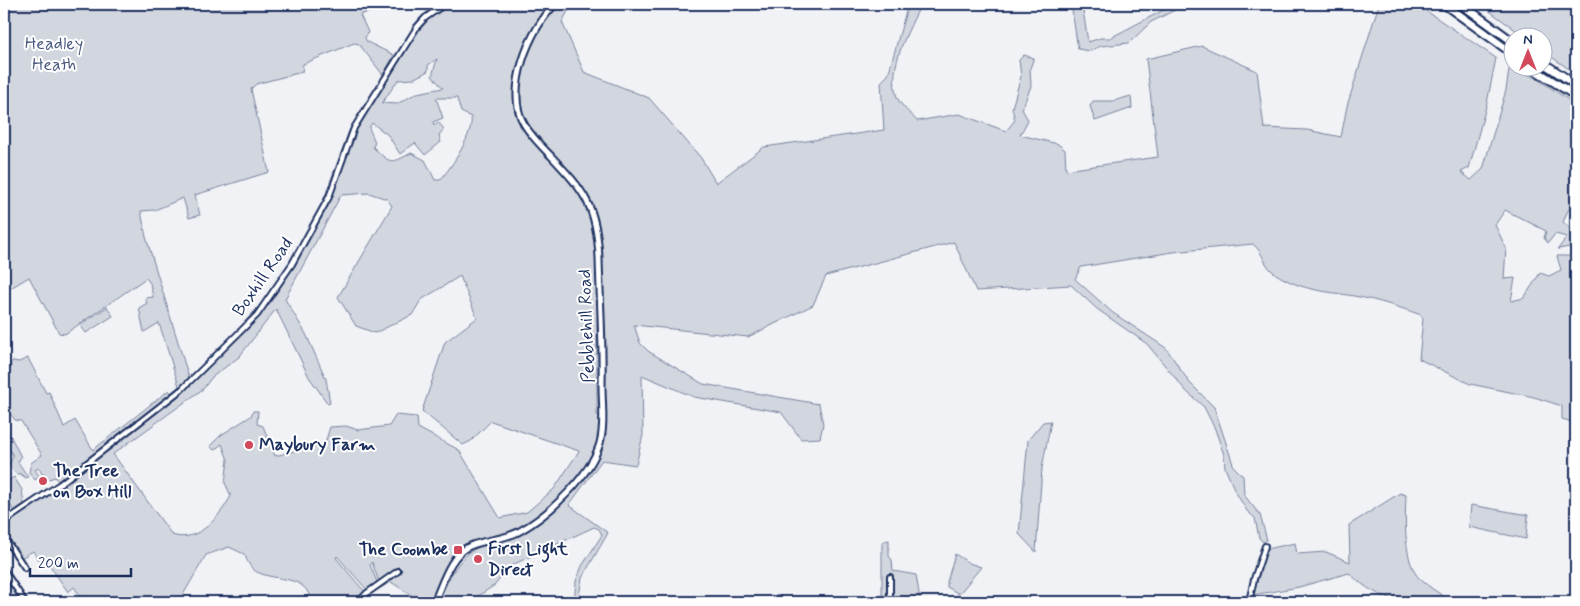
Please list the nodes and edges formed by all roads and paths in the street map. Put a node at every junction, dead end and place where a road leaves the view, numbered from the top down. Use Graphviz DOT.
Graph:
graph roads {
  1 [pos="445,4"];
  2 [pos="556,4"];
  3 [pos="1444,4"];
  4 [pos="1461,4"];
  5 [pos="1502,34"];
  6 [pos="1502,46"];
  7 [pos="1552,69"];
  8 [pos="1548,78"];
  9 [pos="1576,85"];
  10 [pos="1576,96"];
  11 [pos="4,522"];
  12 [pos="4,537"];
  13 [pos="1265,546"];
  14 [pos="25,568"];
  15 [pos="4,570"];
  16 [pos="398,571"];
  17 [pos="890,577"];
  18 [pos="4,595"];
  19 [pos="4,599"];
  20 [pos="25,602"];
  21 [pos="358,602"];
  22 [pos="434,602"];
  23 [pos="890,602"];
  24 [pos="1249,602"];
  1 -- 11 [label="street, Boxhill Road"];
  2 -- 22 [label="main road, Pebblehill Road"];
  3 -- 6 [label="highway"];
  4 -- 5 [label="highway"];
  7 -- 9 [label="highway"];
  8 -- 10 [label="highway"];
  12 -- 14 [label="street"];
  13 -- 24 [label="street"];
  15 -- 20 [label="street"];
  16 -- 21 [label="street"];
  17 -- 23 [label="street"];
  18 -- 19 [label="street"];
}
